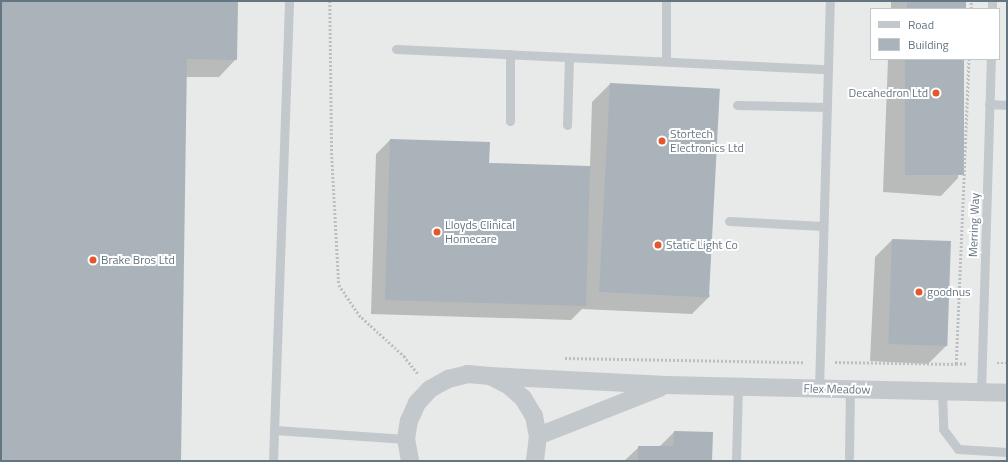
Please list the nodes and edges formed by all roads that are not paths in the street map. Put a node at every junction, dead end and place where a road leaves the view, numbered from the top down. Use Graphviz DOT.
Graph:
graph roads {
  1 [pos="289,1"];
  2 [pos="666,1"];
  3 [pos="830,1"];
  4 [pos="396,49"];
  5 [pos="510,54"];
  6 [pos="569,57"];
  7 [pos="991,60"];
  8 [pos="666,61"];
  9 [pos="828,69"];
  10 [pos="989,104"];
  11 [pos="737,105"];
  12 [pos="1007,105"];
  13 [pos="827,107"];
  14 [pos="510,121"];
  15 [pos="568,124"];
  16 [pos="729,221"];
  17 [pos="824,226"];
  18 [pos="490,376"];
  19 [pos="666,385"];
  20 [pos="738,387"];
  21 [pos="819,389"];
  22 [pos="850,389"];
  23 [pos="942,391"];
  24 [pos="980,392"];
  25 [pos="1007,392"];
  26 [pos="275,430"];
  27 [pos="538,436"];
  28 [pos="406,439"];
  29 [pos="1007,452"];
  30 [pos="849,457"];
  31 [pos="273,461"];
  32 [pos="410,461"];
  33 [pos="534,461"];
  34 [pos="736,461"];
  1 -- 26 [label="lane"];
  2 -- 8 [label="lane"];
  3 -- 9 [label="lane"];
  4 -- 5 [label="lane"];
  5 -- 6 [label="lane"];
  5 -- 14 [label="lane"];
  6 -- 8 [label="lane"];
  6 -- 15 [label="lane"];
  7 -- 10 [label="lane, Merring Way"];
  8 -- 9 [label="lane"];
  9 -- 13 [label="lane"];
  10 -- 12 [label="lane"];
  10 -- 24 [label="lane, Merring Way"];
  11 -- 13 [label="lane"];
  13 -- 17 [label="lane"];
  16 -- 17 [label="lane"];
  17 -- 21 [label="lane"];
  18 -- 19 [label="street, Flex Meadow"];
  18 -- 27 [label="street, Flex Meadow"];
  18 -- 28 [label="street, Flex Meadow"];
  19 -- 20 [label="street, Flex Meadow"];
  19 -- 27 [label="street, Flex Meadow"];
  20 -- 21 [label="street, Flex Meadow"];
  20 -- 34 [label="lane"];
  21 -- 22 [label="street, Flex Meadow"];
  22 -- 23 [label="street, Flex Meadow"];
  22 -- 30 [label="lane"];
  23 -- 24 [label="street, Flex Meadow"];
  23 -- 29 [label="lane"];
  24 -- 25 [label="street, Flex Meadow"];
  26 -- 28 [label="lane"];
  26 -- 31 [label="lane"];
  27 -- 33 [label="street, Flex Meadow"];
  28 -- 32 [label="street, Flex Meadow"];
}
